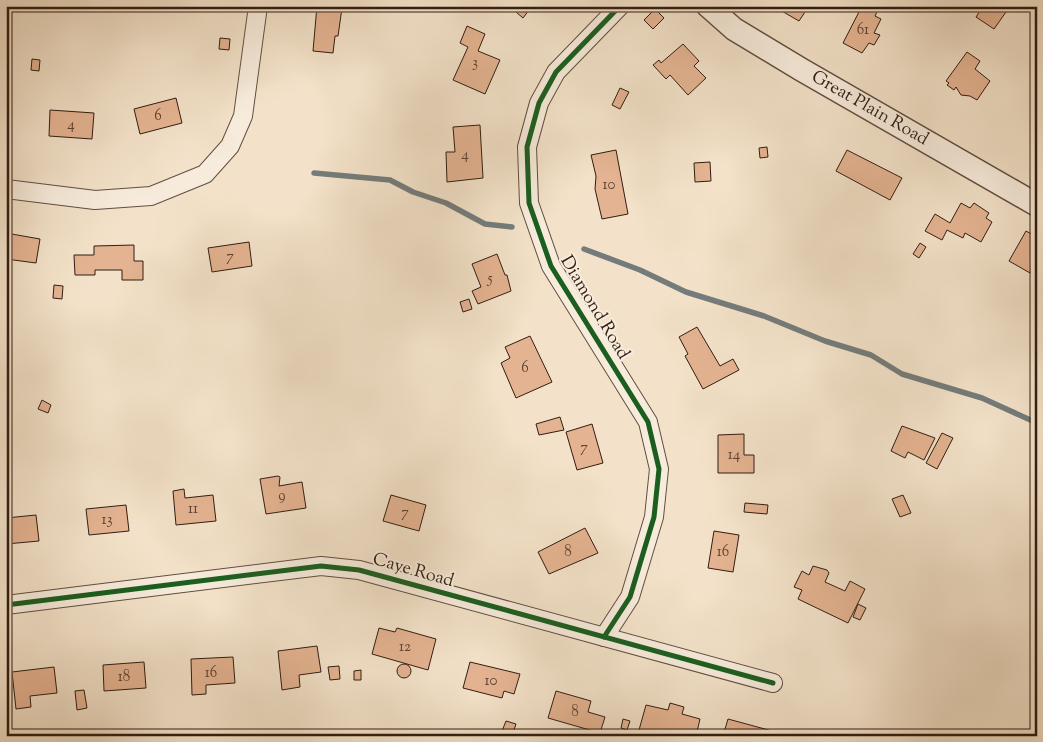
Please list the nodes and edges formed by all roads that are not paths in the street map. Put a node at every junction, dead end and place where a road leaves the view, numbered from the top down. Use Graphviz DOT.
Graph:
graph roads {
  1 [pos="258,6"];
  2 [pos="620,6"];
  3 [pos="708,6"];
  4 [pos="6,189"];
  5 [pos="1037,205"];
  6 [pos="6,605"];
  7 [pos="604,637"];
  8 [pos="773,683"];
  1 -- 4 [label="street"];
  2 -- 7 [label="street, Diamond Road"];
  3 -- 5 [label="street, Great Plain Road"];
  6 -- 7 [label="street, Caye Road"];
  7 -- 8 [label="street, Caye Road"];
}
